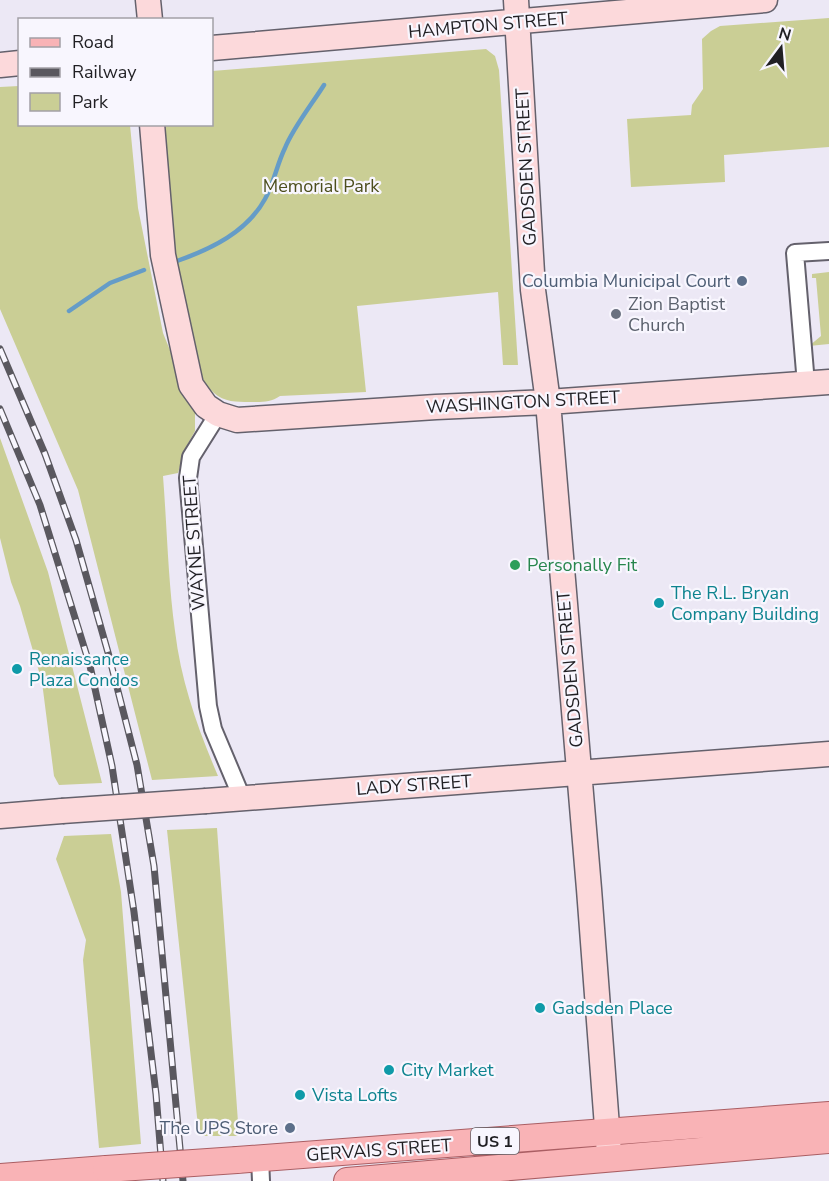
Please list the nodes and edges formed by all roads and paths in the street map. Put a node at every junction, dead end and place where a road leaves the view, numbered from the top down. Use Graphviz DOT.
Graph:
graph roads {
  1 [pos="148,0"];
  2 [pos="765,0"];
  3 [pos="517,11"];
  4 [pos="150,18"];
  5 [pos="213,48"];
  6 [pos="18,63"];
  7 [pos="0,65"];
  8 [pos="152,126"];
  9 [pos="829,251"];
  10 [pos="817,383"];
  11 [pos="548,402"];
  12 [pos="218,414"];
  13 [pos="829,754"];
  14 [pos="579,773"];
  15 [pos="242,798"];
  16 [pos="0,816"];
  17 [pos="829,1115"];
  18 [pos="608,1133"];
  19 [pos="829,1140"];
  20 [pos="610,1158"];
  21 [pos="253,1166"];
  22 [pos="0,1177"];
  23 [pos="347,1181"];
  1 -- 4 [label="street"];
  2 -- 3 [label="street, HAMPTON STREET"];
  3 -- 5 [label="street, HAMPTON STREET"];
  3 -- 11 [label="street, GADSDEN STREET"];
  6 -- 7 [label="street"];
  8 -- 12 [label="street"];
  9 -- 10 [label="street"];
  10 -- 11 [label="street, WASHINGTON STREET"];
  11 -- 12 [label="street, WASHINGTON STREET"];
  11 -- 14 [label="street, GADSDEN STREET"];
  12 -- 15 [label="street, WAYNE STREET"];
  13 -- 14 [label="street, LADY STREET"];
  14 -- 15 [label="street, LADY STREET"];
  14 -- 18 [label="street, GADSDEN STREET"];
  15 -- 16 [label="street, LADY STREET, bridge"];
  17 -- 18 [label="main road, GERVAIS STREET / US 1"];
  18 -- 20 [label="street, GADSDEN STREET"];
  18 -- 21 [label="main road, GERVAIS STREET / US 1"];
  19 -- 20 [label="main road, GERVAIS STREET"];
  20 -- 23 [label="main road, GERVAIS STREET"];
  21 -- 22 [label="main road, GERVAIS STREET, bridge"];
}
